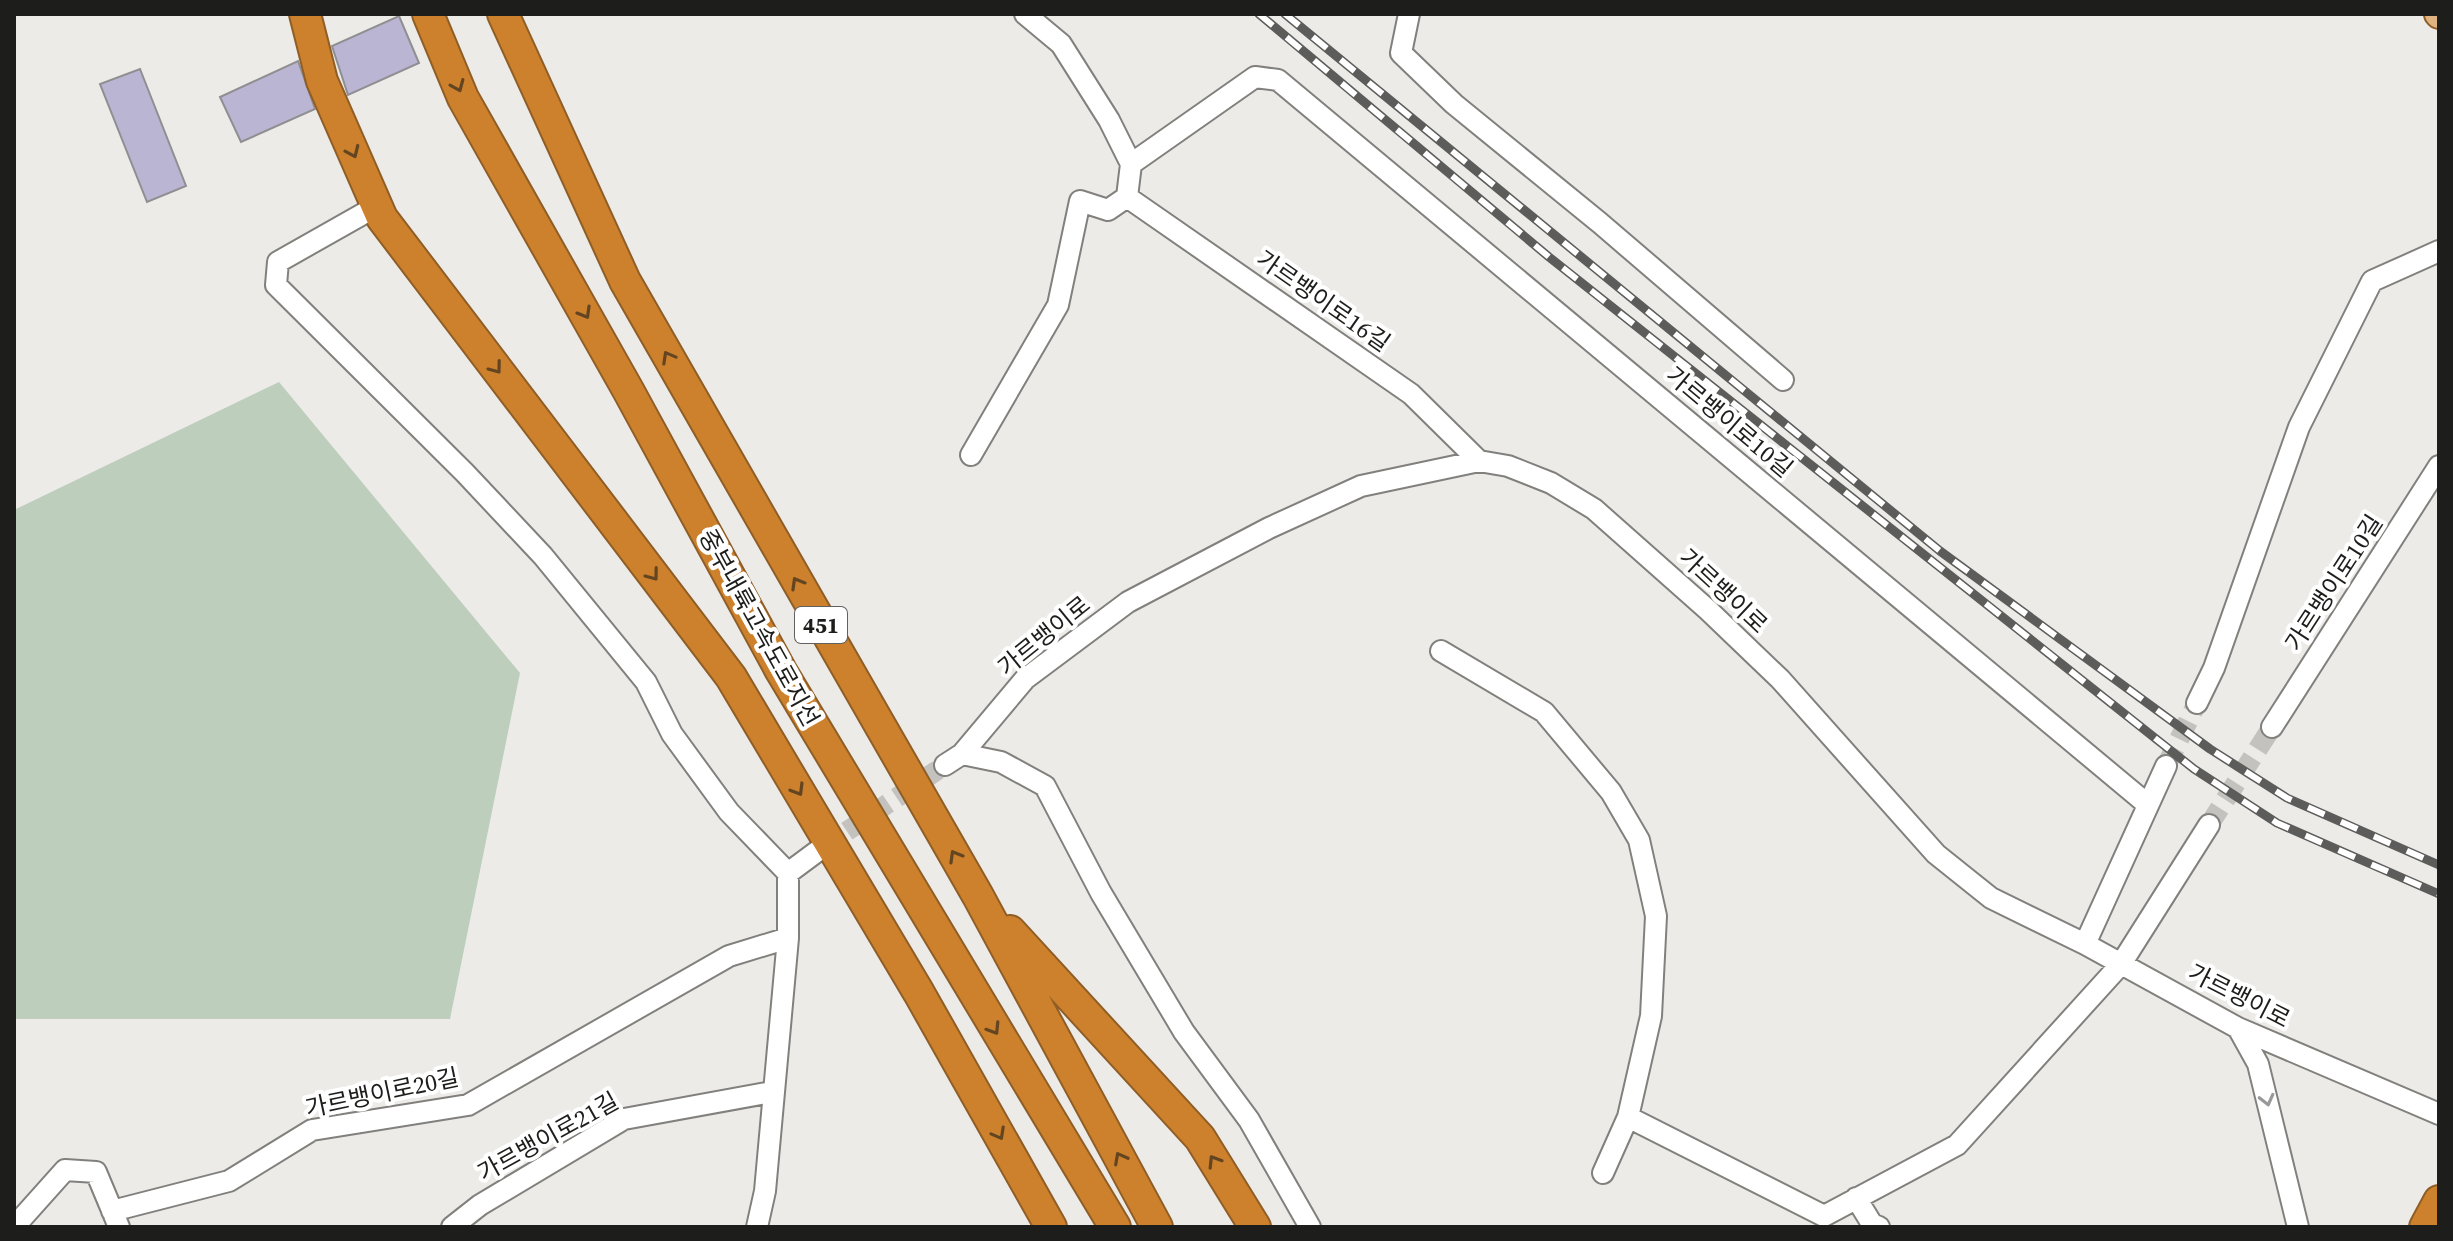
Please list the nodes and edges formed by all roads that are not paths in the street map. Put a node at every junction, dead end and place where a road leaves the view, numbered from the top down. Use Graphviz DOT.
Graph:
graph roads {
  1 [pos="305,14"];
  2 [pos="428,14"];
  3 [pos="503,14"];
  4 [pos="1025,14"];
  5 [pos="1409,14"];
  6 [pos="1131,164"];
  7 [pos="1127,197"];
  8 [pos="377,206"];
  9 [pos="2439,251"];
  10 [pos="1783,380"];
  11 [pos="971,455"];
  12 [pos="1479,461"];
  13 [pos="2439,466"];
  14 [pos="1441,651"];
  15 [pos="2197,703"];
  16 [pos="2272,727"];
  17 [pos="2166,766"];
  18 [pos="2147,804"];
  19 [pos="2209,825"];
  20 [pos="819,850"];
  21 [pos="788,873"];
  22 [pos="978,896"];
  23 [pos="788,938"];
  24 [pos="2085,944"];
  25 [pos="2121,964"];
  26 [pos="2238,1028"];
  27 [pos="772,1092"];
  28 [pos="2439,1114"];
  29 [pos="1628,1117"];
  30 [pos="1603,1173"];
  31 [pos="1856,1198"];
  32 [pos="2439,1201"];
  33 [pos="1808,1218"];
  34 [pos="115,1219"];
  35 [pos="14,1227"];
  36 [pos="452,1227"];
  37 [pos="757,1227"];
  38 [pos="1051,1227"];
  39 [pos="1115,1227"];
  40 [pos="1157,1227"];
  41 [pos="1255,1227"];
  42 [pos="1310,1227"];
  43 [pos="1879,1227"];
  44 [pos="2298,1227"];
  45 [pos="2425,1227"];
  1 -- 8 [label="highway, one-way"];
  2 -- 39 [label="highway, 중부내륙고속도로지선 / 451, one-way"];
  22 -- 3 [label="highway, 451, one-way"];
  4 -- 6 [label="street"];
  5 -- 10 [label="street"];
  6 -- 7 [label="street"];
  6 -- 18 [label="street, 가르뱅이로10길"];
  7 -- 11 [label="street"];
  7 -- 12 [label="street, 가르뱅이로16길"];
  8 -- 21 [label="street"];
  8 -- 38 [label="highway, one-way"];
  9 -- 15 [label="street"];
  12 -- 24 [label="street, 가르뱅이로"];
  12 -- 42 [label="street, 가르뱅이로"];
  13 -- 16 [label="street, 가르뱅이로10길"];
  14 -- 29 [label="street"];
  17 -- 18 [label="street"];
  18 -- 24 [label="street"];
  19 -- 25 [label="street"];
  20 -- 21 [label="street"];
  21 -- 23 [label="street"];
  40 -- 22 [label="highway, 451, one-way"];
  41 -- 22 [label="highway, one-way"];
  23 -- 27 [label="street"];
  23 -- 34 [label="street, 가르뱅이로20길"];
  24 -- 25 [label="street, 가르뱅이로"];
  25 -- 26 [label="street, 가르뱅이로"];
  25 -- 31 [label="street"];
  26 -- 28 [label="street, 가르뱅이로"];
  26 -- 44 [label="street, one-way"];
  27 -- 36 [label="street, 가르뱅이로21길"];
  27 -- 37 [label="street"];
  29 -- 30 [label="street"];
  29 -- 33 [label="street"];
  31 -- 33 [label="street"];
  31 -- 43 [label="street"];
  32 -- 45 [label="highway"];
  34 -- 35 [label="street, 가르뱅이로20길"];
}
